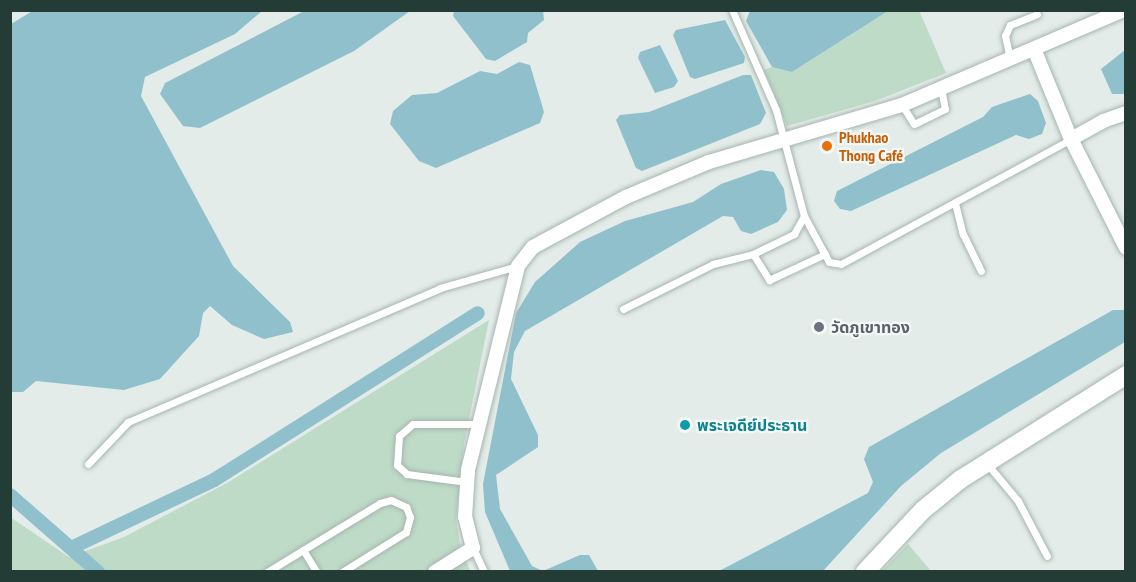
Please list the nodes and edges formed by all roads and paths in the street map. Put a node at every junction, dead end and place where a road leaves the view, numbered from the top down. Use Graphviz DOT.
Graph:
graph roads {
  1 [pos="732,10"];
  2 [pos="1124,10"];
  3 [pos="1036,14"];
  4 [pos="1034,49"];
  5 [pos="1011,59"];
  6 [pos="941,89"];
  7 [pos="902,105"];
  8 [pos="1125,113"];
  9 [pos="1071,139"];
  10 [pos="783,141"];
  11 [pos="955,203"];
  12 [pos="804,216"];
  13 [pos="1125,248"];
  14 [pos="753,254"];
  15 [pos="825,254"];
  16 [pos="518,266"];
  17 [pos="981,271"];
  18 [pos="623,309"];
  19 [pos="1125,375"];
  20 [pos="477,424"];
  21 [pos="986,463"];
  22 [pos="88,464"];
  23 [pos="467,482"];
  24 [pos="473,548"];
  25 [pos="303,550"];
  26 [pos="1047,556"];
  27 [pos="267,572"];
  28 [pos="317,572"];
  29 [pos="342,572"];
  30 [pos="435,572"];
  31 [pos="484,572"];
  32 [pos="865,572"];
  1 -- 10 [label="lane"];
  2 -- 4 [label="street"];
  3 -- 5 [label="lane"];
  4 -- 5 [label="street"];
  4 -- 9 [label="street"];
  5 -- 6 [label="street"];
  6 -- 7 [label="street"];
  6 -- 7 [label="lane"];
  7 -- 10 [label="street"];
  8 -- 9 [label="street"];
  9 -- 11 [label="lane"];
  9 -- 13 [label="street"];
  10 -- 12 [label="lane"];
  10 -- 16 [label="street"];
  11 -- 15 [label="lane"];
  11 -- 17 [label="lane"];
  12 -- 14 [label="lane"];
  12 -- 15 [label="lane"];
  14 -- 15 [label="lane"];
  14 -- 18 [label="lane"];
  16 -- 20 [label="street"];
  16 -- 22 [label="lane"];
  19 -- 21 [label="street"];
  20 -- 23 [label="street"];
  20 -- 23 [label="lane"];
  21 -- 26 [label="lane"];
  21 -- 32 [label="street"];
  23 -- 24 [label="street"];
  24 -- 30 [label="street"];
  24 -- 31 [label="lane"];
  25 -- 27 [label="lane"];
  25 -- 28 [label="lane"];
  25 -- 29 [label="lane"];
}
